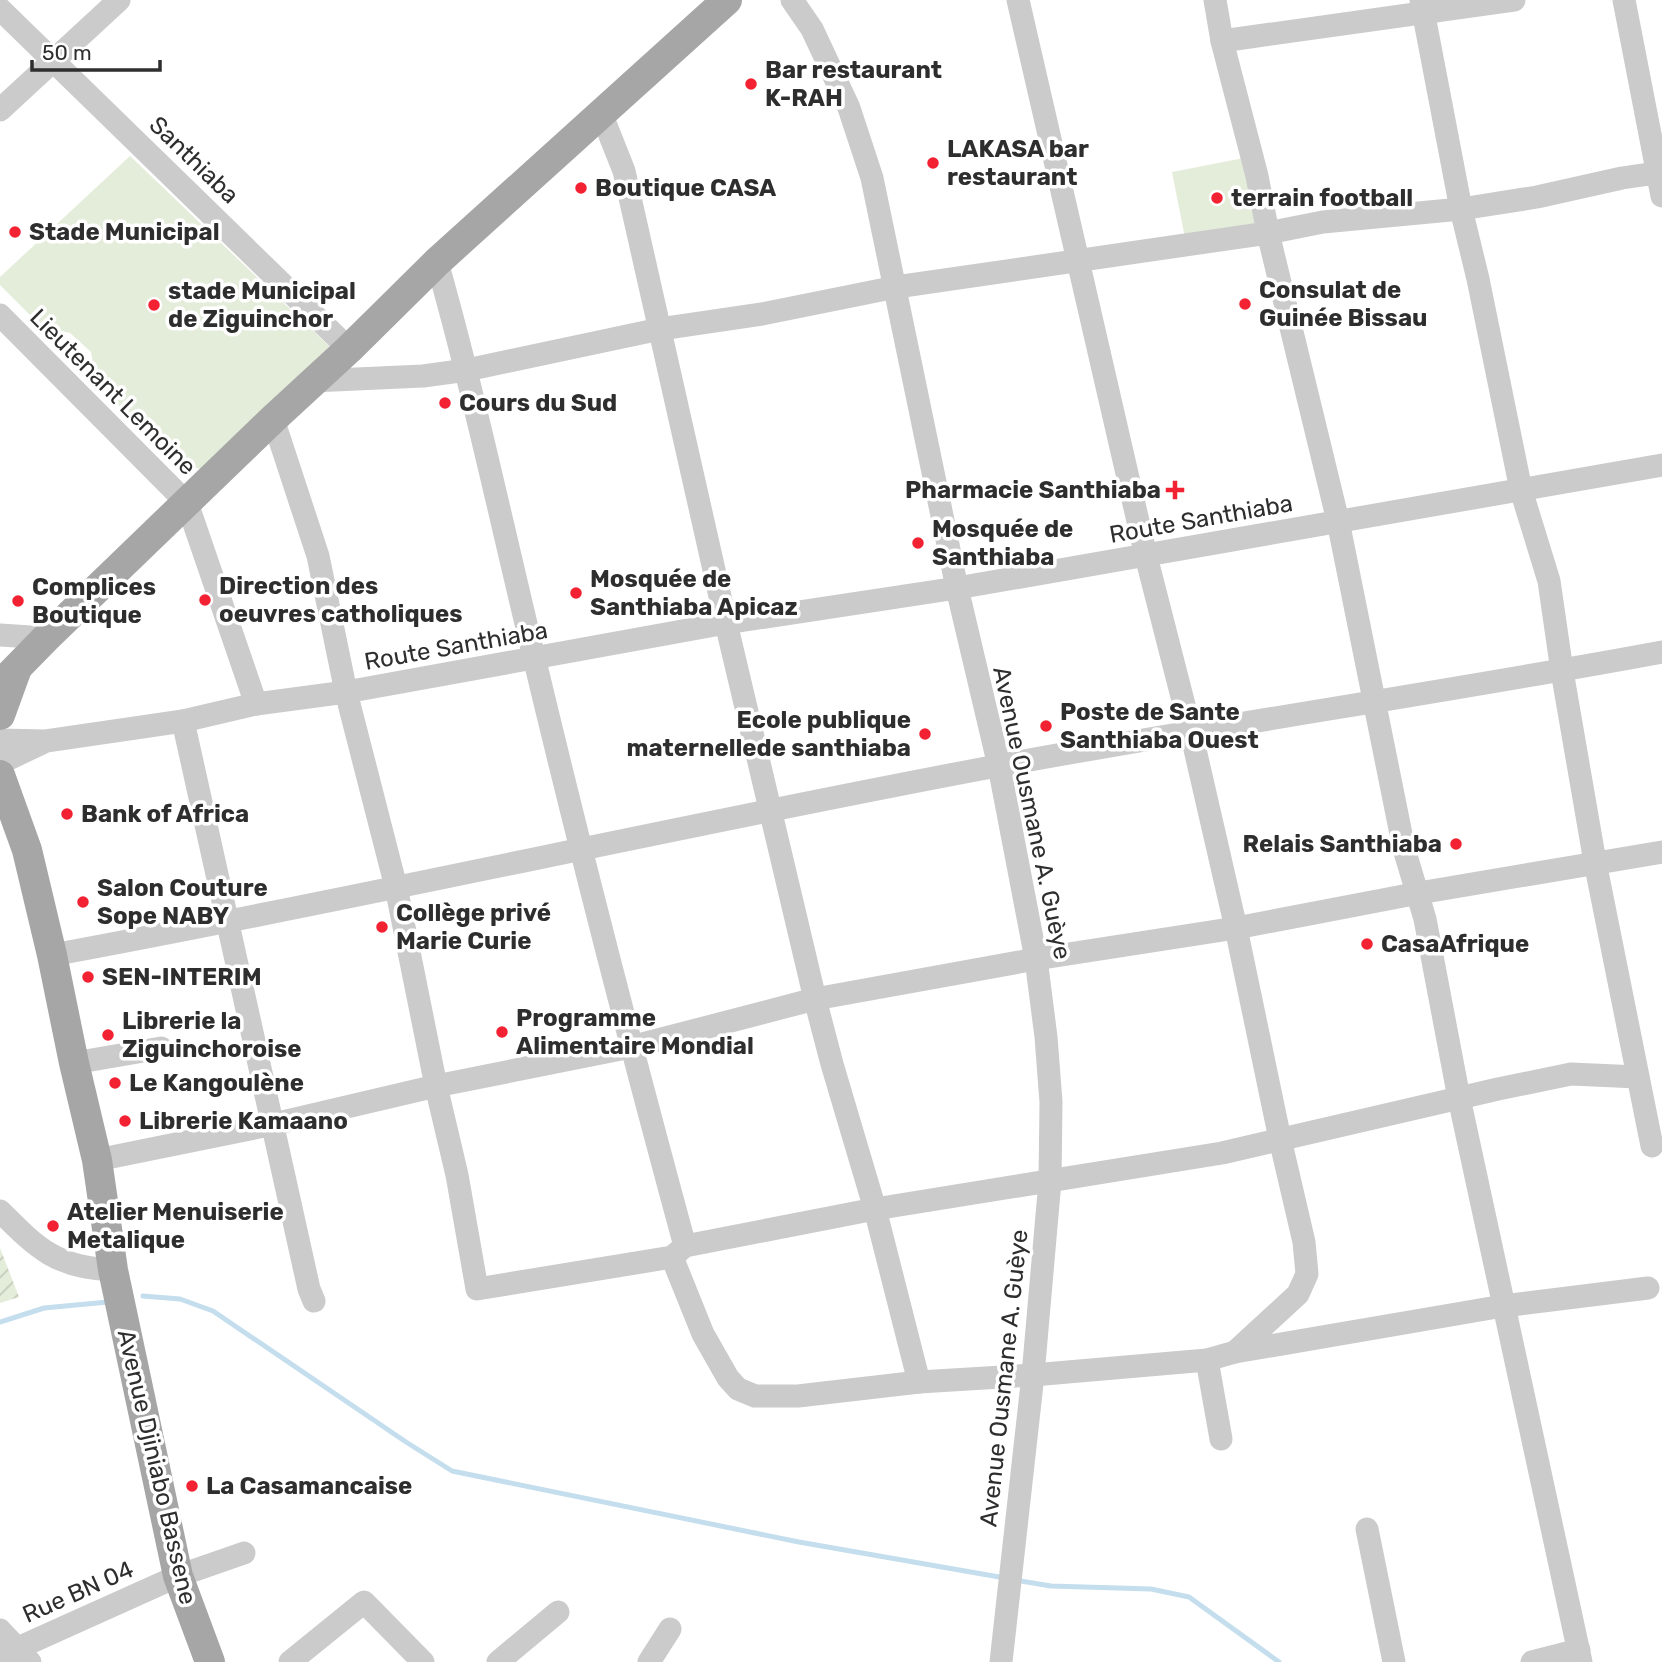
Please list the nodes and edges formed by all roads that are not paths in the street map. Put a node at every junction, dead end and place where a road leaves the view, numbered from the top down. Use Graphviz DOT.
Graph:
graph roads {
  1 [pos="120,0"];
  2 [pos="727,0"];
  3 [pos="792,0"];
  4 [pos="1018,0"];
  5 [pos="1215,0"];
  6 [pos="1514,0"];
  7 [pos="1624,0"];
  8 [pos="1423,6"];
  9 [pos="0,9"];
  10 [pos="1222,41"];
  11 [pos="54,59"];
  12 [pos="0,110"];
  13 [pos="601,113"];
  14 [pos="1660,173"];
  15 [pos="1662,196"];
  16 [pos="1461,209"];
  17 [pos="1268,233"];
  18 [pos="437,262"];
  19 [pos="1079,262"];
  20 [pos="896,288"];
  21 [pos="0,315"];
  22 [pos="660,329"];
  23 [pos="349,349"];
  24 [pos="467,370"];
  25 [pos="312,381"];
  26 [pos="273,419"];
  27 [pos="1662,465"];
  28 [pos="1521,490"];
  29 [pos="187,503"];
  30 [pos="1338,521"];
  31 [pos="1146,556"];
  32 [pos="957,588"];
  33 [pos="726,623"];
  34 [pos="0,635"];
  35 [pos="46,638"];
  36 [pos="1662,652"];
  37 [pos="534,659"];
  38 [pos="1562,671"];
  39 [pos="8,678"];
  40 [pos="346,692"];
  41 [pos="1375,702"];
  42 [pos="256,704"];
  43 [pos="0,715"];
  44 [pos="183,721"];
  45 [pos="1191,732"];
  46 [pos="0,740"];
  47 [pos="46,741"];
  48 [pos="0,753"];
  49 [pos="0,763"];
  50 [pos="999,766"];
  51 [pos="0,775"];
  52 [pos="770,810"];
  53 [pos="0,814"];
  54 [pos="583,849"];
  55 [pos="27,850"];
  56 [pos="1662,852"];
  57 [pos="1595,862"];
  58 [pos="396,887"];
  59 [pos="1419,893"];
  60 [pos="226,923"];
  61 [pos="1236,928"];
  62 [pos="52,955"];
  63 [pos="1036,959"];
  64 [pos="815,999"];
  65 [pos="631,1047"];
  66 [pos="161,1048"];
  67 [pos="74,1063"];
  68 [pos="1639,1077"];
  69 [pos="436,1086"];
  70 [pos="1459,1098"];
  71 [pos="274,1124"];
  72 [pos="1280,1139"];
  73 [pos="1652,1146"];
  74 [pos="97,1160"];
  75 [pos="1050,1181"];
  76 [pos="875,1209"];
  77 [pos="0,1211"];
  78 [pos="679,1252"];
  79 [pos="113,1270"];
  80 [pos="1648,1288"];
  81 [pos="314,1301"];
  82 [pos="1503,1306"];
  83 [pos="1235,1352"];
  84 [pos="1207,1360"];
  85 [pos="1033,1375"];
  86 [pos="919,1382"];
  87 [pos="1221,1439"];
  88 [pos="1367,1529"];
  89 [pos="244,1553"];
  90 [pos="178,1576"];
  91 [pos="558,1612"];
  92 [pos="670,1629"];
  93 [pos="0,1630"];
  94 [pos="16,1656"];
  95 [pos="1580,1656"];
  96 [pos="210,1662"];
  97 [pos="290,1662"];
  98 [pos="423,1662"];
  99 [pos="498,1662"];
  100 [pos="649,1662"];
  101 [pos="1001,1662"];
  102 [pos="1394,1662"];
  103 [pos="1532,1662"];
  1 -- 11 [label="street"];
  2 -- 13 [label="main road"];
  3 -- 20 [label="street, Avenue Ousmane A. Guèye"];
  4 -- 19 [label="street"];
  5 -- 10 [label="street"];
  6 -- 8 [label="street"];
  7 -- 14 [label="street"];
  8 -- 10 [label="street"];
  8 -- 16 [label="street"];
  9 -- 11 [label="street, Santhiaba"];
  10 -- 17 [label="street"];
  11 -- 12 [label="street"];
  11 -- 23 [label="street, Santhiaba"];
  13 -- 18 [label="main road"];
  13 -- 22 [label="street"];
  14 -- 15 [label="street"];
  14 -- 16 [label="street"];
  16 -- 17 [label="street"];
  16 -- 28 [label="street"];
  17 -- 19 [label="street"];
  17 -- 30 [label="street"];
  18 -- 23 [label="main road"];
  18 -- 24 [label="street"];
  19 -- 20 [label="street"];
  19 -- 31 [label="street"];
  20 -- 22 [label="street"];
  20 -- 32 [label="street, Avenue Ousmane A. Guèye"];
  21 -- 29 [label="street, Lieutenant Lemoine"];
  22 -- 24 [label="street"];
  22 -- 33 [label="street"];
  23 -- 25 [label="main road"];
  24 -- 25 [label="street"];
  24 -- 37 [label="street"];
  25 -- 26 [label="main road"];
  26 -- 29 [label="main road"];
  26 -- 40 [label="street"];
  27 -- 28 [label="street, Route Santhiaba"];
  28 -- 30 [label="street, Route Santhiaba"];
  28 -- 38 [label="street"];
  29 -- 35 [label="main road"];
  29 -- 42 [label="street, Lieutenant Lemoine"];
  30 -- 31 [label="street, Route Santhiaba"];
  30 -- 41 [label="street"];
  31 -- 32 [label="street, Route Santhiaba"];
  31 -- 45 [label="street"];
  32 -- 33 [label="street, Route Santhiaba"];
  32 -- 50 [label="street, Avenue Ousmane A. Guèye"];
  33 -- 37 [label="street, Route Santhiaba"];
  33 -- 52 [label="street"];
  34 -- 35 [label="street"];
  35 -- 39 [label="main road"];
  36 -- 38 [label="street"];
  37 -- 40 [label="street, Route Santhiaba"];
  37 -- 54 [label="street"];
  38 -- 41 [label="street"];
  38 -- 57 [label="street"];
  39 -- 43 [label="main road"];
  40 -- 42 [label="street, Route Santhiaba"];
  40 -- 58 [label="street"];
  41 -- 45 [label="street"];
  41 -- 59 [label="street"];
  42 -- 44 [label="street, Route Santhiaba"];
  44 -- 47 [label="street, Route Santhiaba"];
  44 -- 60 [label="street"];
  45 -- 50 [label="street"];
  45 -- 61 [label="street"];
  46 -- 47 [label="street"];
  47 -- 49 [label="street"];
  48 -- 49 [label="main road"];
  50 -- 52 [label="street"];
  50 -- 63 [label="street, Avenue Ousmane A. Guèye"];
  51 -- 55 [label="main road"];
  52 -- 54 [label="street"];
  52 -- 64 [label="street"];
  53 -- 55 [label="main road"];
  54 -- 58 [label="street"];
  54 -- 65 [label="street"];
  55 -- 62 [label="main road, Avenue Djiniabo Bassene"];
  56 -- 57 [label="street"];
  57 -- 59 [label="street"];
  57 -- 68 [label="street"];
  58 -- 60 [label="street"];
  58 -- 69 [label="street"];
  59 -- 61 [label="street"];
  59 -- 70 [label="street"];
  60 -- 62 [label="street"];
  60 -- 71 [label="street"];
  61 -- 63 [label="street"];
  61 -- 72 [label="street"];
  62 -- 67 [label="main road, Avenue Djiniabo Bassene"];
  63 -- 64 [label="street"];
  63 -- 75 [label="street, Avenue Ousmane A. Guèye"];
  64 -- 65 [label="street"];
  64 -- 76 [label="street"];
  65 -- 69 [label="street"];
  65 -- 78 [label="street"];
  66 -- 67 [label="street"];
  67 -- 74 [label="main road, Avenue Djiniabo Bassene"];
  68 -- 70 [label="street"];
  68 -- 73 [label="street"];
  69 -- 71 [label="street"];
  69 -- 78 [label="street"];
  70 -- 72 [label="street"];
  70 -- 82 [label="street"];
  71 -- 74 [label="street"];
  71 -- 81 [label="street"];
  72 -- 75 [label="street"];
  72 -- 83 [label="street"];
  74 -- 79 [label="main road, Avenue Djiniabo Bassene"];
  75 -- 76 [label="street"];
  75 -- 85 [label="street, Avenue Ousmane A. Guèye"];
  76 -- 78 [label="street"];
  76 -- 86 [label="street"];
  77 -- 79 [label="street"];
  78 -- 86 [label="street"];
  79 -- 90 [label="main road, Avenue Djiniabo Bassene"];
  80 -- 82 [label="street"];
  82 -- 83 [label="street"];
  82 -- 95 [label="street"];
  83 -- 84 [label="street"];
  84 -- 85 [label="street"];
  84 -- 87 [label="street"];
  85 -- 86 [label="street"];
  85 -- 101 [label="street, Avenue Ousmane A. Guèye"];
  88 -- 102 [label="street"];
  89 -- 90 [label="street, Rue BN 04"];
  90 -- 94 [label="street, Rue BN 04"];
  90 -- 96 [label="main road, Avenue Djiniabo Bassene"];
  91 -- 99 [label="street"];
  92 -- 100 [label="street"];
  93 -- 94 [label="street"];
  95 -- 103 [label="street"];
  97 -- 98 [label="street"];
}
